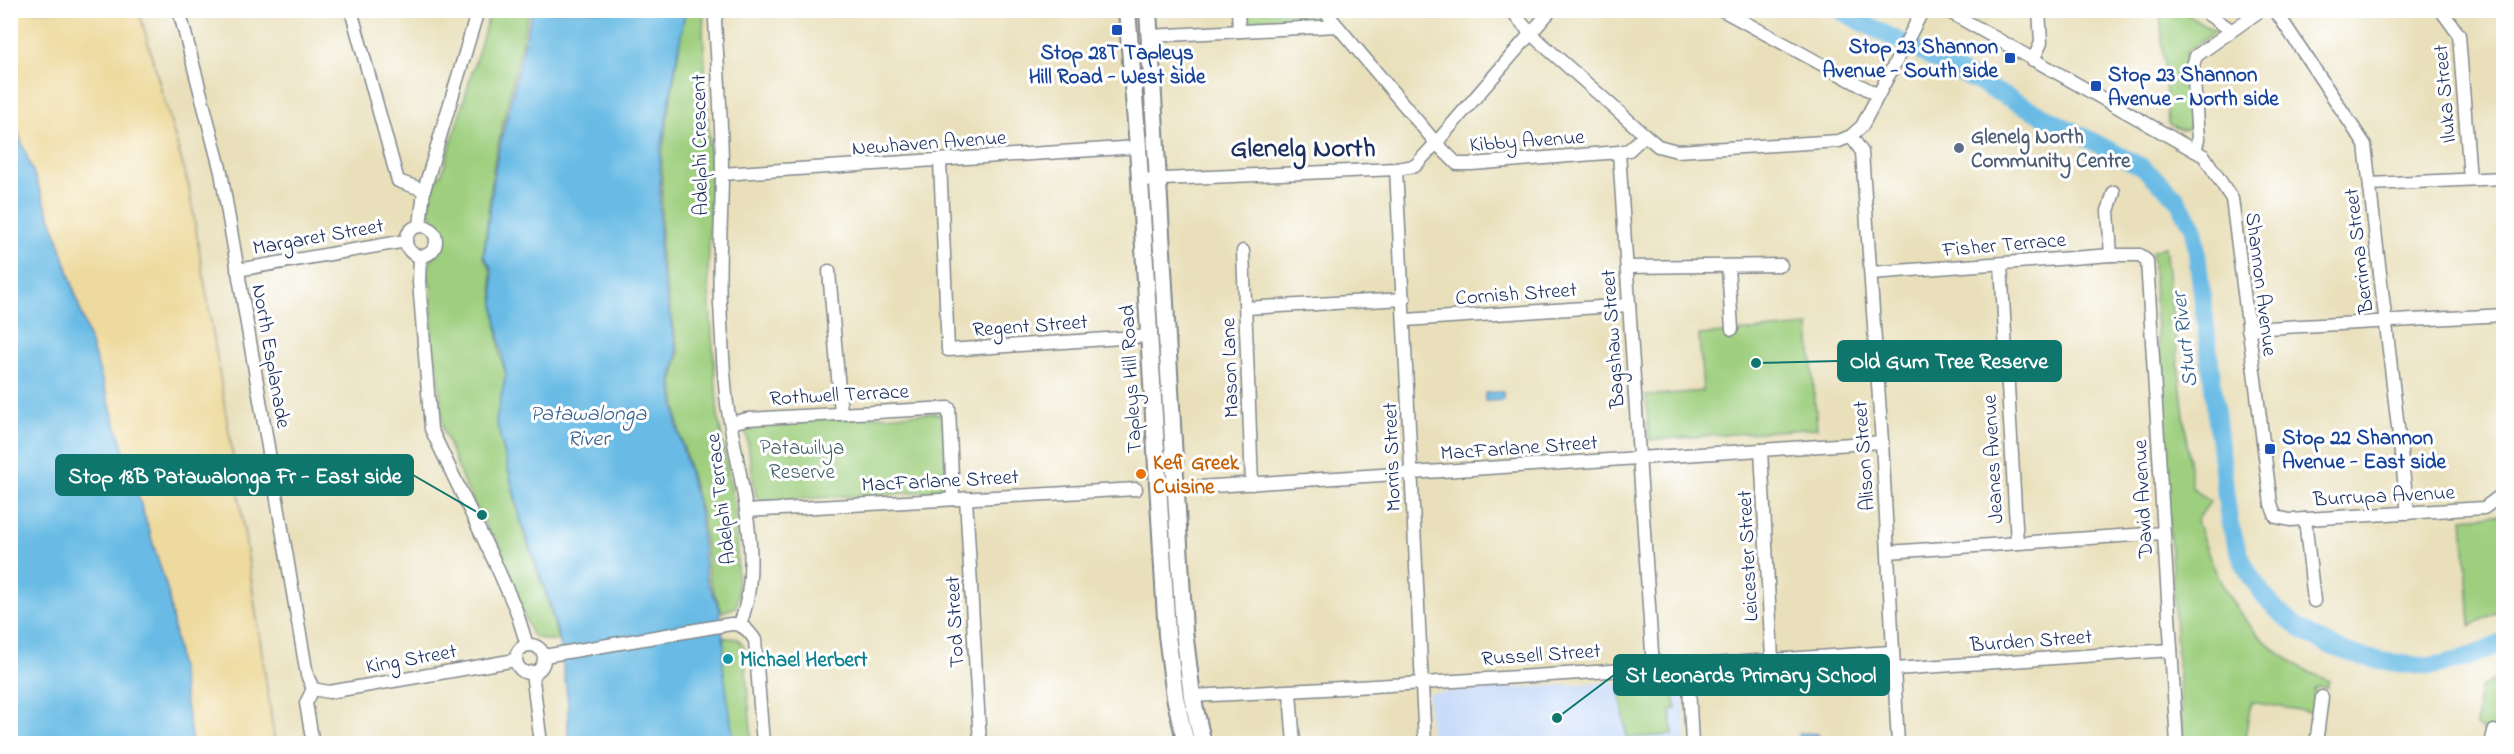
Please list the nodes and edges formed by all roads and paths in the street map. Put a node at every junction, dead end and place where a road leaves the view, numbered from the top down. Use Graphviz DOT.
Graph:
graph roads {
  1 [pos="179,10"];
  2 [pos="351,10"];
  3 [pos="478,10"];
  4 [pos="717,10"];
  5 [pos="1128,10"];
  6 [pos="1148,10"];
  7 [pos="1238,10"];
  8 [pos="1324,10"];
  9 [pos="1511,10"];
  10 [pos="1551,10"];
  11 [pos="1722,10"];
  12 [pos="1946,10"];
  13 [pos="2039,10"];
  14 [pos="2202,10"];
  15 [pos="2260,10"];
  16 [pos="2275,10"];
  17 [pos="2441,10"];
  18 [pos="1920,16"];
  19 [pos="1337,26"];
  20 [pos="2231,30"];
  21 [pos="1239,31"];
  22 [pos="1531,34"];
  23 [pos="1150,36"];
  24 [pos="2033,60"];
  25 [pos="1878,95"];
  26 [pos="1645,135"];
  27 [pos="1851,136"];
  28 [pos="1436,143"];
  29 [pos="1138,147"];
  30 [pos="2195,151"];
  31 [pos="1619,152"];
  32 [pos="940,161"];
  33 [pos="1396,169"];
  34 [pos="722,174"];
  35 [pos="2504,178"];
  36 [pos="1158,179"];
  37 [pos="2470,179"];
  38 [pos="1140,180"];
  39 [pos="2370,184"];
  40 [pos="424,190"];
  41 [pos="2114,192"];
  42 [pos="420,226"];
  43 [pos="406,241"];
  44 [pos="1243,251"];
  45 [pos="2111,255"];
  46 [pos="2140,255"];
  47 [pos="420,256"];
  48 [pos="2001,264"];
  49 [pos="1781,265"];
  50 [pos="1627,267"];
  51 [pos="1728,267"];
  52 [pos="237,270"];
  53 [pos="829,271"];
  54 [pos="1871,273"];
  55 [pos="719,279"];
  56 [pos="1404,299"];
  57 [pos="1629,305"];
  58 [pos="1246,308"];
  59 [pos="2504,315"];
  60 [pos="1406,320"];
  61 [pos="2385,321"];
  62 [pos="1732,329"];
  63 [pos="2248,329"];
  64 [pos="1150,336"];
  65 [pos="841,413"];
  66 [pos="731,423"];
  67 [pos="1882,442"];
  68 [pos="1761,450"];
  69 [pos="1639,458"];
  70 [pos="1411,475"];
  71 [pos="1252,484"];
  72 [pos="1136,489"];
  73 [pos="1176,489"];
  74 [pos="1159,490"];
  75 [pos="2504,493"];
  76 [pos="966,498"];
  77 [pos="953,499"];
  78 [pos="2271,504"];
  79 [pos="746,511"];
  80 [pos="2408,513"];
  81 [pos="2305,519"];
  82 [pos="2163,533"];
  83 [pos="2017,543"];
  84 [pos="1888,552"];
  85 [pos="2314,601"];
  86 [pos="740,624"];
  87 [pos="527,645"];
  88 [pos="2171,650"];
  89 [pos="1892,652"];
  90 [pos="549,656"];
  91 [pos="1772,659"];
  92 [pos="516,660"];
  93 [pos="1688,664"];
  94 [pos="1653,667"];
  95 [pos="1895,669"];
  96 [pos="532,672"];
  97 [pos="1421,681"];
  98 [pos="313,689"];
  99 [pos="1290,693"];
  100 [pos="1192,696"];
  101 [pos="2322,697"];
  102 [pos="2494,731"];
  103 [pos="313,744"];
  104 [pos="541,744"];
  105 [pos="763,744"];
  106 [pos="980,744"];
  107 [pos="1186,744"];
  108 [pos="1203,744"];
  109 [pos="1294,744"];
  110 [pos="1425,744"];
  111 [pos="1692,744"];
  112 [pos="1898,744"];
  113 [pos="2177,744"];
  114 [pos="2316,744"];
  115 [pos="2491,744"];
  1 -- 52 [label="street, North Esplanade"];
  2 -- 40 [label="street"];
  3 -- 40 [label="street"];
  4 -- 34 [label="street, Adelphi Crescent"];
  5 -- 29 [label="main road, Tapleys Hill Road"];
  6 -- 23 [label="main road, Tapleys Hill Road"];
  7 -- 21 [label="street"];
  8 -- 19 [label="street, Kibby Avenue"];
  9 -- 22 [label="street"];
  10 -- 22 [label="street"];
  11 -- 25 [label="street"];
  12 -- 24 [label="street, Shannon Avenue"];
  13 -- 24 [label="street"];
  14 -- 20 [label="street"];
  15 -- 20 [label="street"];
  16 -- 39 [label="street, Berrima Street"];
  17 -- 37 [label="street, Iluka Street"];
  18 -- 25 [label="street"];
  19 -- 21 [label="street"];
  19 -- 28 [label="street, Kibby Avenue"];
  20 -- 30 [label="street"];
  21 -- 23 [label="street"];
  22 -- 26 [label="street"];
  22 -- 28 [label="street"];
  23 -- 36 [label="main road, Tapleys Hill Road"];
  24 -- 30 [label="street, Shannon Avenue"];
  25 -- 27 [label="street"];
  26 -- 27 [label="street"];
  26 -- 31 [label="street, Kibby Avenue"];
  27 -- 54 [label="street, Alison Street"];
  28 -- 31 [label="street, Kibby Avenue"];
  28 -- 33 [label="street"];
  29 -- 32 [label="street, Newhaven Avenue"];
  29 -- 38 [label="main road, Tapleys Hill Road"];
  30 -- 63 [label="street, Shannon Avenue"];
  31 -- 50 [label="street, Bagshaw Street"];
  32 -- 34 [label="street, Newhaven Avenue"];
  32 -- 64 [label="street, Regent Street"];
  33 -- 36 [label="street"];
  33 -- 56 [label="street, Morris Street"];
  34 -- 55 [label="street, Adelphi Crescent"];
  35 -- 37 [label="street"];
  36 -- 38 [label="street"];
  36 -- 73 [label="main road, Tapleys Hill Road"];
  37 -- 39 [label="street"];
  38 -- 64 [label="main road, Tapleys Hill Road"];
  39 -- 61 [label="street, Berrima Street"];
  40 -- 42 [label="street"];
  41 -- 45 [label="street"];
  42 -- 43 [label="street"];
  42 -- 47 [label="street"];
  43 -- 47 [label="street"];
  43 -- 52 [label="street, Margaret Street"];
  44 -- 58 [label="street, Mason Lane"];
  45 -- 46 [label="street, Fisher Terrace"];
  45 -- 48 [label="street, Fisher Terrace"];
  46 -- 82 [label="street, David Avenue"];
  47 -- 87 [label="street"];
  48 -- 54 [label="street, Fisher Terrace"];
  48 -- 83 [label="street, Jeanes Avenue"];
  49 -- 51 [label="street"];
  50 -- 51 [label="street"];
  50 -- 57 [label="street, Bagshaw Street"];
  51 -- 62 [label="street"];
  52 -- 98 [label="street, North Esplanade"];
  53 -- 65 [label="street"];
  54 -- 67 [label="street, Alison Street"];
  55 -- 66 [label="street, Adelphi Terrace"];
  56 -- 58 [label="street"];
  56 -- 60 [label="street, Morris Street"];
  57 -- 60 [label="street, Cornish Street"];
  57 -- 69 [label="street, Bagshaw Street"];
  58 -- 71 [label="street, Mason Lane"];
  59 -- 61 [label="street"];
  60 -- 70 [label="street, Morris Street"];
  61 -- 63 [label="street"];
  61 -- 80 [label="street, Berrima Street"];
  63 -- 78 [label="street, Shannon Avenue"];
  64 -- 74 [label="main road, Tapleys Hill Road"];
  65 -- 66 [label="street, Rothwell Terrace"];
  65 -- 77 [label="street, Rothwell Terrace"];
  66 -- 79 [label="street, Adelphi Terrace"];
  67 -- 68 [label="street, MacFarlane Street"];
  67 -- 84 [label="street, Alison Street"];
  68 -- 69 [label="street, MacFarlane Street"];
  68 -- 91 [label="street, Leicester Street"];
  69 -- 70 [label="street, MacFarlane Street"];
  69 -- 94 [label="street, Bagshaw Street"];
  70 -- 71 [label="street, MacFarlane Street"];
  70 -- 97 [label="street, Morris Street"];
  71 -- 73 [label="street, MacFarlane Street"];
  72 -- 76 [label="street, MacFarlane Street"];
  73 -- 74 [label="street, MacFarlane Street"];
  73 -- 100 [label="main road, Tapleys Hill Road"];
  74 -- 107 [label="main road, Tapleys Hill Road"];
  75 -- 80 [label="street, Burrupa Avenue"];
  76 -- 77 [label="street, MacFarlane Street"];
  76 -- 106 [label="street, Tod Street"];
  77 -- 79 [label="street, MacFarlane Street"];
  78 -- 81 [label="street, Burrupa Avenue"];
  79 -- 86 [label="street, Adelphi Terrace"];
  80 -- 81 [label="street, Burrupa Avenue"];
  81 -- 85 [label="street"];
  82 -- 83 [label="street"];
  82 -- 88 [label="street, David Avenue"];
  83 -- 84 [label="street"];
  84 -- 89 [label="street, Alison Street"];
  86 -- 90 [label="street"];
  86 -- 105 [label="street"];
  87 -- 90 [label="street"];
  87 -- 92 [label="street"];
  88 -- 95 [label="street, Burden Street"];
  88 -- 113 [label="street, David Avenue"];
  89 -- 91 [label="street, Russell Street"];
  89 -- 95 [label="street, Alison Street"];
  90 -- 96 [label="street"];
  91 -- 93 [label="street, Russell Street"];
  92 -- 96 [label="street"];
  92 -- 98 [label="street, King Street"];
  93 -- 94 [label="street, Russell Street"];
  93 -- 111 [label="street"];
  94 -- 97 [label="street, Russell Street"];
  95 -- 112 [label="street, Alison Street"];
  96 -- 104 [label="street"];
  97 -- 99 [label="street, Russell Street"];
  97 -- 110 [label="street, Morris Street"];
  98 -- 103 [label="street, North Esplanade"];
  99 -- 100 [label="street, Russell Street"];
  99 -- 109 [label="street"];
  100 -- 108 [label="main road, Tapleys Hill Road"];
  101 -- 114 [label="street"];
  102 -- 115 [label="street"];
}
